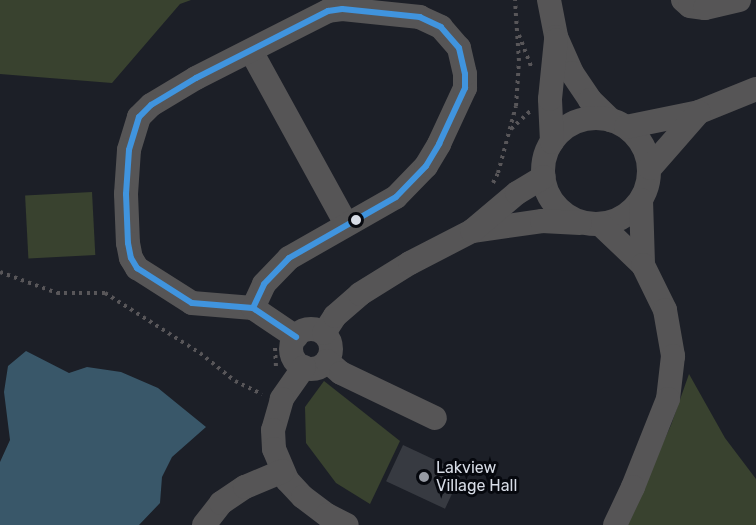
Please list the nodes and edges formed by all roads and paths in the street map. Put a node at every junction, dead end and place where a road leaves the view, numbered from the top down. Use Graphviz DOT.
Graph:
graph roads {
  1 [pos="515,0"];
  2 [pos="549,0"];
  3 [pos="683,0"];
  4 [pos="739,0"];
  5 [pos="556,37"];
  6 [pos="251,51"];
  7 [pos="756,89"];
  8 [pos="699,112"];
  9 [pos="618,124"];
  10 [pos="552,142"];
  11 [pos="650,168"];
  12 [pos="544,177"];
  13 [pos="489,189"];
  14 [pos="641,200"];
  15 [pos="592,223"];
  16 [pos="345,224"];
  17 [pos="472,231"];
  18 [pos="643,265"];
  19 [pos="0,272"];
  20 [pos="254,308"];
  21 [pos="274,320"];
  22 [pos="324,333"];
  23 [pos="296,337"];
  24 [pos="315,364"];
  25 [pos="273,376"];
  26 [pos="269,386"];
  27 [pos="435,418"];
  28 [pos="283,471"];
  29 [pos="204,525"];
  30 [pos="347,525"];
  31 [pos="615,525"];
  1 -- 13 [label="path"];
  2 -- 5 [label="street"];
  3 -- 4 [label="street"];
  5 -- 9 [label="street"];
  5 -- 10 [label="street"];
  6 -- 16 [label="street"];
  6 -- 16 [label="street"];
  6 -- 20 [label="street"];
  7 -- 8 [label="street"];
  8 -- 9 [label="street"];
  8 -- 11 [label="street"];
  9 -- 10 [label="street"];
  9 -- 11 [label="street"];
  10 -- 12 [label="street"];
  11 -- 14 [label="street"];
  12 -- 15 [label="street"];
  12 -- 17 [label="street"];
  14 -- 15 [label="street"];
  14 -- 18 [label="street"];
  15 -- 17 [label="street"];
  15 -- 18 [label="street"];
  16 -- 20 [label="street"];
  17 -- 22 [label="street"];
  18 -- 31 [label="street"];
  19 -- 26 [label="path"];
  20 -- 21 [label="street"];
  21 -- 23 [label="street"];
  21 -- 25 [label="path"];
  22 -- 23 [label="street"];
  22 -- 24 [label="street"];
  23 -- 24 [label="street"];
  24 -- 27 [label="street"];
  24 -- 28 [label="street"];
  28 -- 29 [label="street"];
  28 -- 30 [label="street"];
}
